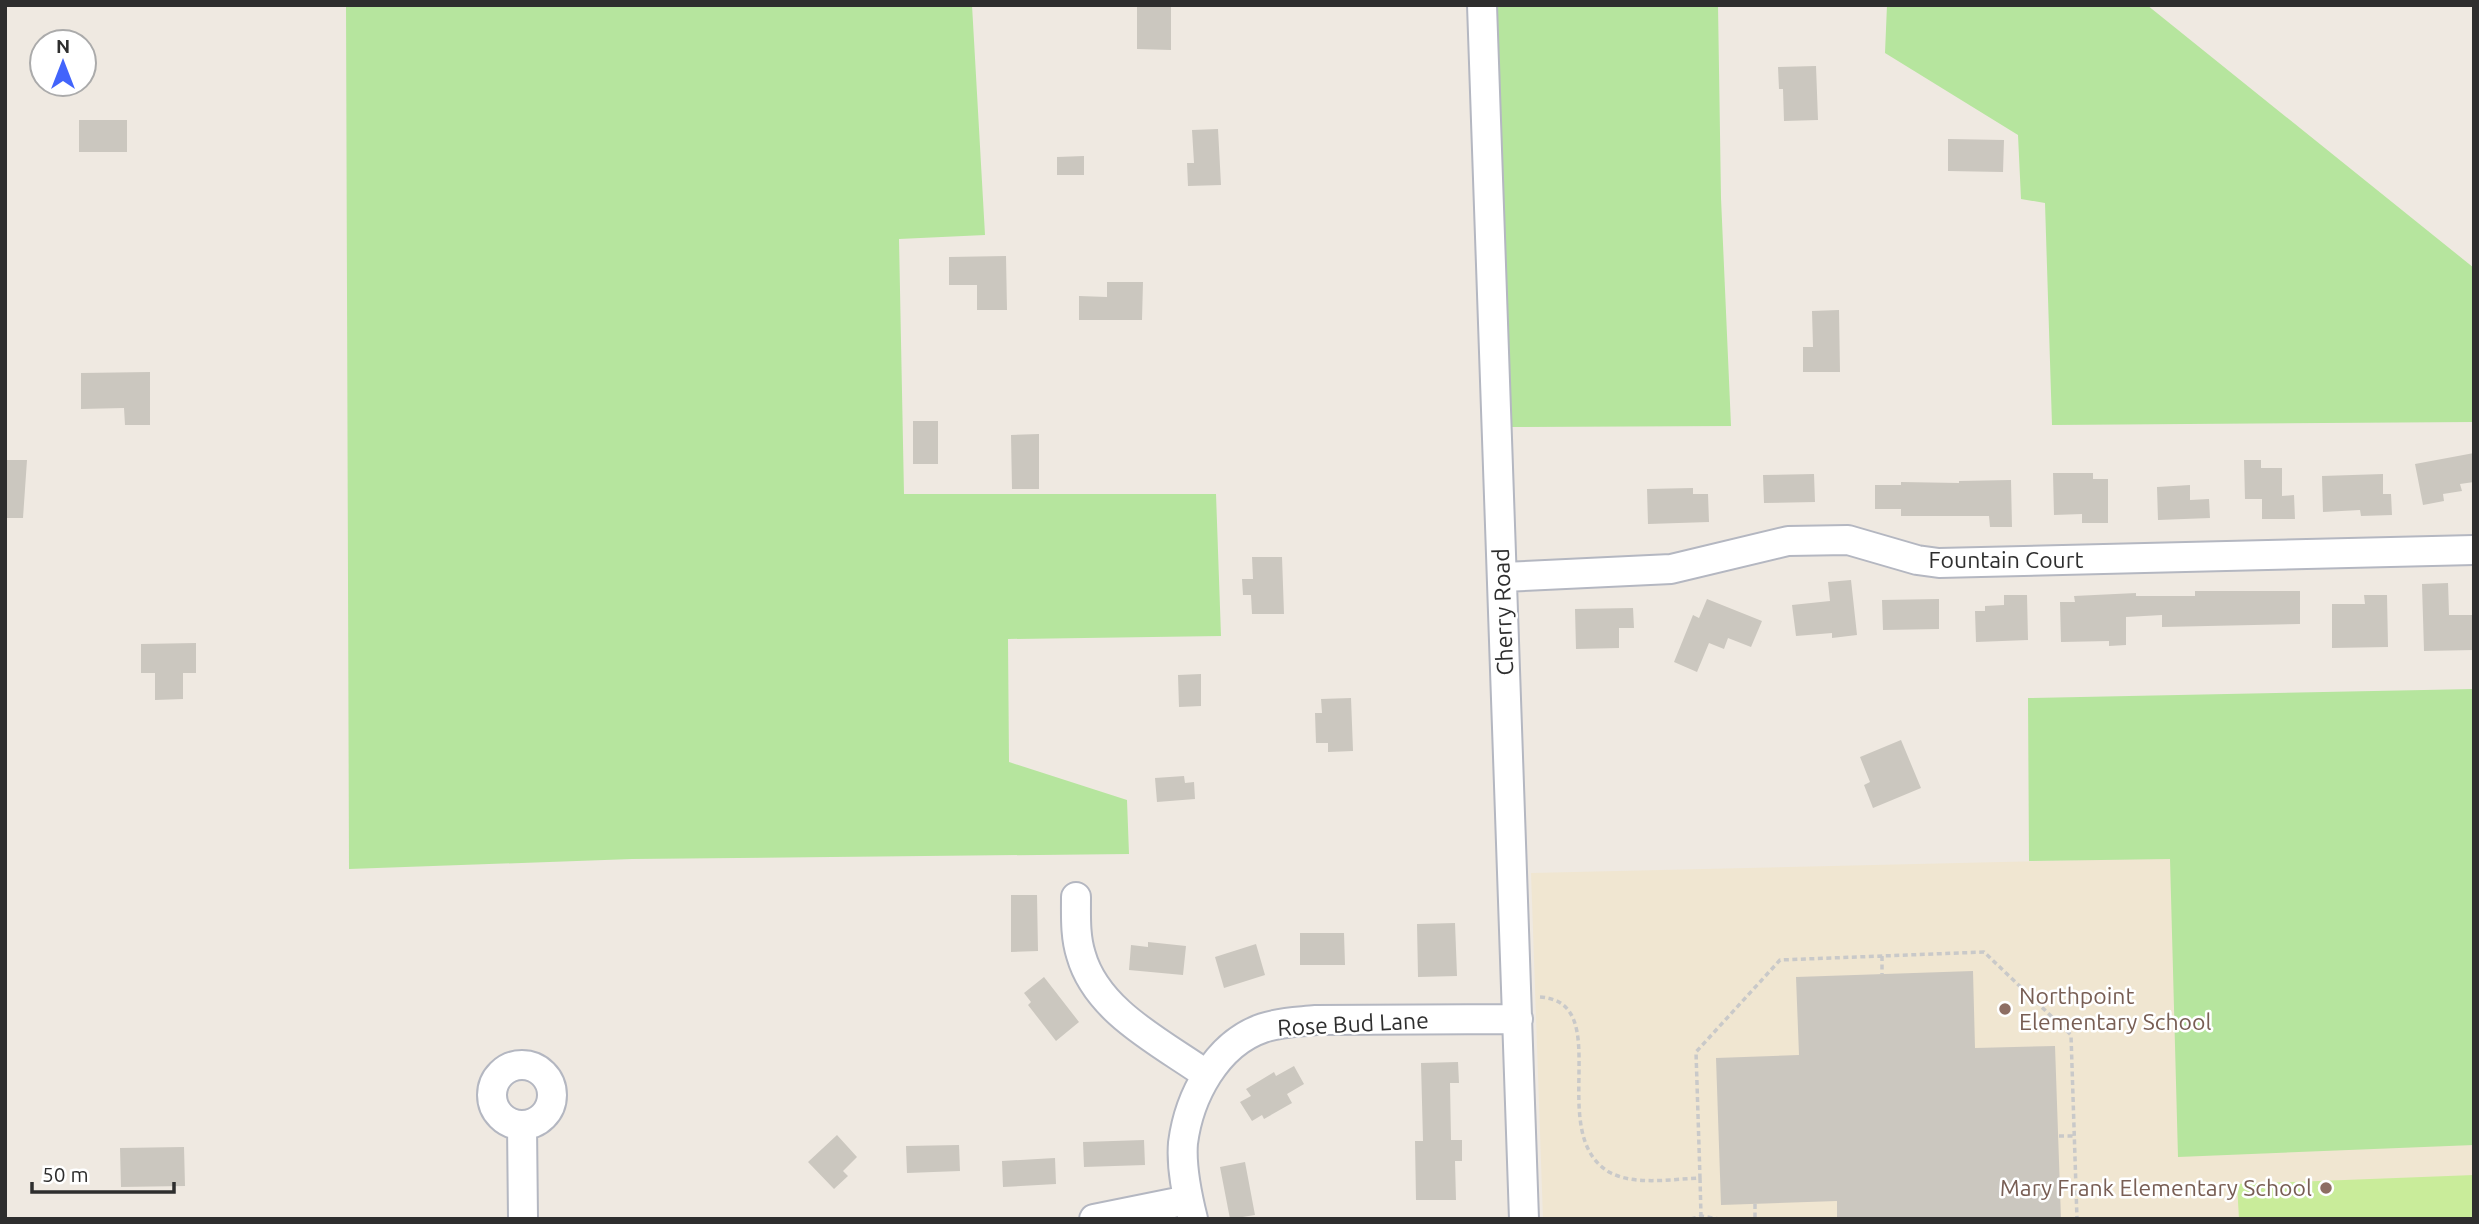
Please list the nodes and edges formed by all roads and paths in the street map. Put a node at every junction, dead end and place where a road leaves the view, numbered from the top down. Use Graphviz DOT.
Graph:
graph roads {
  1 [pos="1482,5"];
  2 [pos="2474,550"];
  3 [pos="1503,577"];
  4 [pos="1076,897"];
  5 [pos="1882,956"];
  6 [pos="1882,974"];
  7 [pos="1517,1008"];
  8 [pos="1207,1075"];
  9 [pos="522,1125"];
  10 [pos="2059,1136"];
  11 [pos="2074,1136"];
  12 [pos="1700,1178"];
  13 [pos="1755,1204"];
  14 [pos="1191,1209"];
  15 [pos="1701,1216"];
  16 [pos="523,1219"];
  17 [pos="1094,1219"];
  18 [pos="1524,1219"];
  19 [pos="1691,1219"];
  20 [pos="1719,1219"];
  21 [pos="1755,1219"];
  22 [pos="2077,1219"];
  1 -- 3 [label="street, Cherry Road"];
  2 -- 3 [label="street, Fountain Court"];
  3 -- 7 [label="street, Cherry Road"];
  4 -- 8 [label="street"];
  5 -- 6 [label="path"];
  5 -- 11 [label="path"];
  5 -- 12 [label="path"];
  7 -- 8 [label="street, Rose Bud Lane"];
  7 -- 12 [label="path"];
  7 -- 18 [label="street, Cherry Road"];
  8 -- 14 [label="street, Rose Bud Lane"];
  9 -- 16 [label="street"];
  10 -- 11 [label="path"];
  11 -- 22 [label="path"];
  12 -- 15 [label="path"];
  13 -- 21 [label="path"];
  14 -- 17 [label="street"];
  15 -- 19 [label="path"];
  15 -- 20 [label="path"];
}
